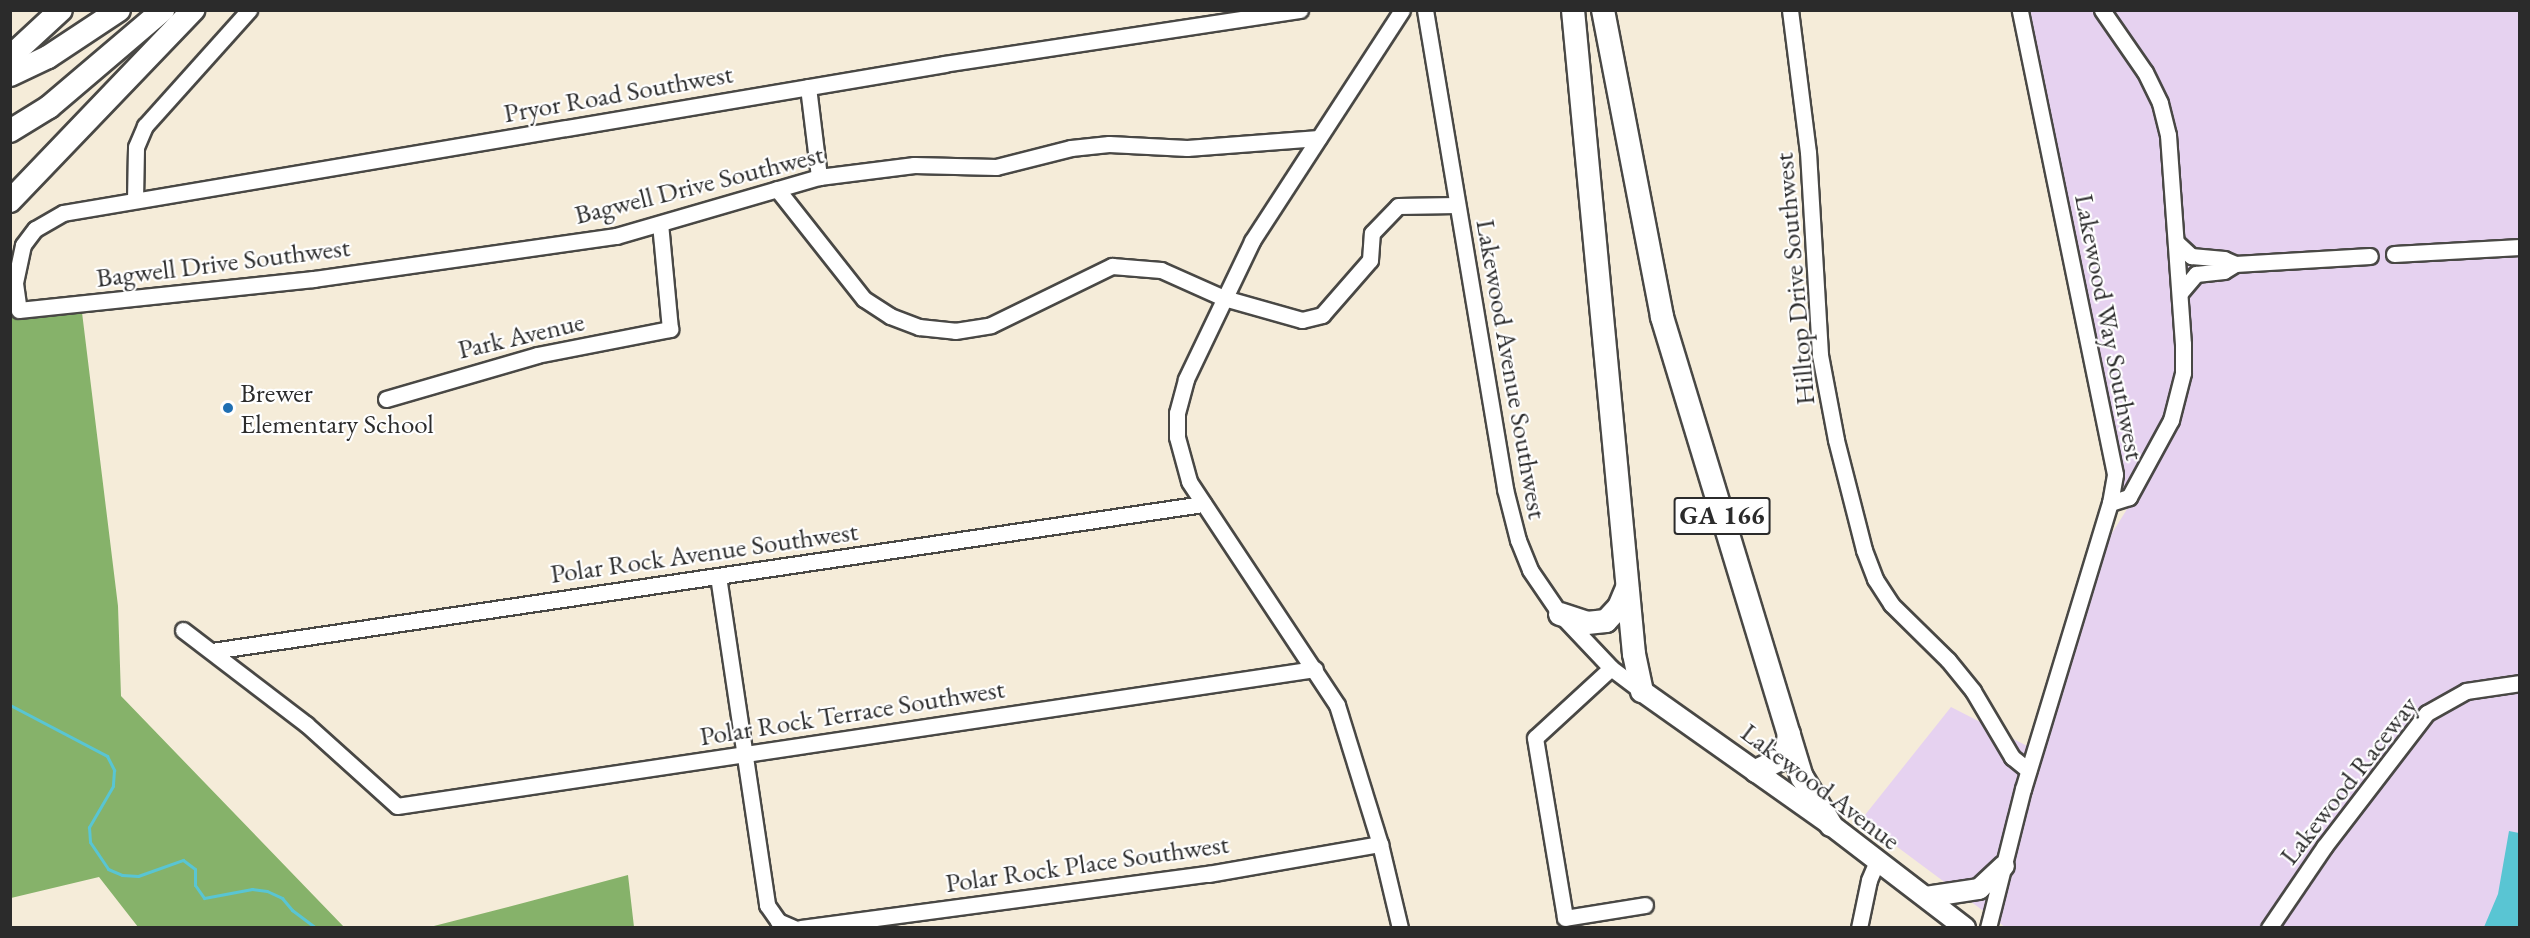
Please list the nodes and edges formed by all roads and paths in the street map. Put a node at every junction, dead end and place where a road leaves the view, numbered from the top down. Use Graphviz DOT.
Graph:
graph roads {
  1 [pos="61,10"];
  2 [pos="119,10"];
  3 [pos="163,10"];
  4 [pos="193,10"];
  5 [pos="249,10"];
  6 [pos="1300,10"];
  7 [pos="1402,10"];
  8 [pos="1425,10"];
  9 [pos="1573,10"];
  10 [pos="1603,10"];
  11 [pos="1790,10"];
  12 [pos="2020,10"];
  13 [pos="2102,10"];
  14 [pos="10,57"];
  15 [pos="10,75"];
  16 [pos="808,87"];
  17 [pos="10,131"];
  18 [pos="1319,138"];
  19 [pos="819,177"];
  20 [pos="777,189"];
  21 [pos="10,200"];
  22 [pos="135,200"];
  23 [pos="1456,205"];
  24 [pos="660,224"];
  25 [pos="2176,242"];
  26 [pos="2520,247"];
  27 [pos="2394,254"];
  28 [pos="2370,256"];
  29 [pos="2235,264"];
  30 [pos="2180,293"];
  31 [pos="1224,298"];
  32 [pos="19,310"];
  33 [pos="386,399"];
  34 [pos="2110,503"];
  35 [pos="1203,504"];
  36 [pos="718,576"];
  37 [pos="1628,588"];
  38 [pos="1560,614"];
  39 [pos="183,630"];
  40 [pos="212,651"];
  41 [pos="1611,668"];
  42 [pos="1315,669"];
  43 [pos="2520,683"];
  44 [pos="1642,691"];
  45 [pos="1788,734"];
  46 [pos="744,754"];
  47 [pos="2028,770"];
  48 [pos="1756,771"];
  49 [pos="1831,825"];
  50 [pos="1380,844"];
  51 [pos="1877,861"];
  52 [pos="2004,866"];
  53 [pos="1926,897"];
  54 [pos="1645,905"];
  55 [pos="794,927"];
  56 [pos="801,927"];
  57 [pos="1400,927"];
  58 [pos="1859,927"];
  59 [pos="1965,927"];
  60 [pos="1988,927"];
  61 [pos="2269,927"];
  1 -- 14 [label="highway"];
  2 -- 15 [label="highway"];
  3 -- 17 [label="highway"];
  4 -- 21 [label="highway"];
  5 -- 22 [label="street"];
  6 -- 16 [label="street, Pryor Road Southwest"];
  7 -- 18 [label="street"];
  8 -- 23 [label="street, Lakewood Avenue Southwest"];
  9 -- 37 [label="highway"];
  10 -- 45 [label="highway, GA 166"];
  11 -- 47 [label="street, Hilltop Drive Southwest"];
  12 -- 34 [label="street, Lakewood Way Southwest"];
  13 -- 25 [label="street"];
  16 -- 19 [label="street"];
  16 -- 22 [label="street, Pryor Road Southwest"];
  18 -- 19 [label="street, Bagwell Drive Southwest"];
  18 -- 31 [label="street"];
  19 -- 20 [label="street, Bagwell Drive Southwest"];
  20 -- 24 [label="street, Bagwell Drive Southwest"];
  20 -- 31 [label="street"];
  22 -- 32 [label="street, Pryor Road Southwest"];
  23 -- 31 [label="street"];
  23 -- 38 [label="street, Lakewood Avenue Southwest"];
  24 -- 32 [label="street, Bagwell Drive Southwest"];
  24 -- 33 [label="street, Park Avenue"];
  25 -- 29 [label="street"];
  25 -- 30 [label="street"];
  26 -- 27 [label="street"];
  28 -- 29 [label="street"];
  29 -- 30 [label="street"];
  30 -- 34 [label="street"];
  31 -- 35 [label="street"];
  34 -- 47 [label="street, Lakewood Way Southwest"];
  35 -- 36 [label="street, Polar Rock Avenue Southwest"];
  35 -- 42 [label="street"];
  36 -- 40 [label="street, Polar Rock Avenue Southwest"];
  36 -- 46 [label="street"];
  37 -- 38 [label="highway"];
  37 -- 44 [label="highway"];
  38 -- 41 [label="street, Lakewood Avenue Southwest"];
  39 -- 40 [label="street"];
  40 -- 46 [label="street, Polar Rock Terrace Southwest"];
  41 -- 44 [label="street, Lakewood Avenue Southwest"];
  41 -- 54 [label="street"];
  42 -- 46 [label="street, Polar Rock Terrace Southwest"];
  42 -- 50 [label="street"];
  43 -- 61 [label="street, Lakewood Raceway"];
  44 -- 48 [label="main road, Lakewood Avenue"];
  45 -- 48 [label="highway"];
  45 -- 49 [label="highway, GA 166"];
  46 -- 55 [label="street"];
  47 -- 52 [label="street, Lakewood Way Southwest"];
  48 -- 49 [label="main road, Lakewood Avenue"];
  49 -- 51 [label="main road, Lakewood Avenue"];
  50 -- 56 [label="street, Polar Rock Place Southwest"];
  50 -- 57 [label="street"];
  51 -- 53 [label="main road, Lakewood Avenue"];
  51 -- 58 [label="street"];
  52 -- 53 [label="main road"];
  52 -- 60 [label="street, Lakewood Way Southwest"];
  53 -- 59 [label="main road, Lakewood Avenue"];
}
